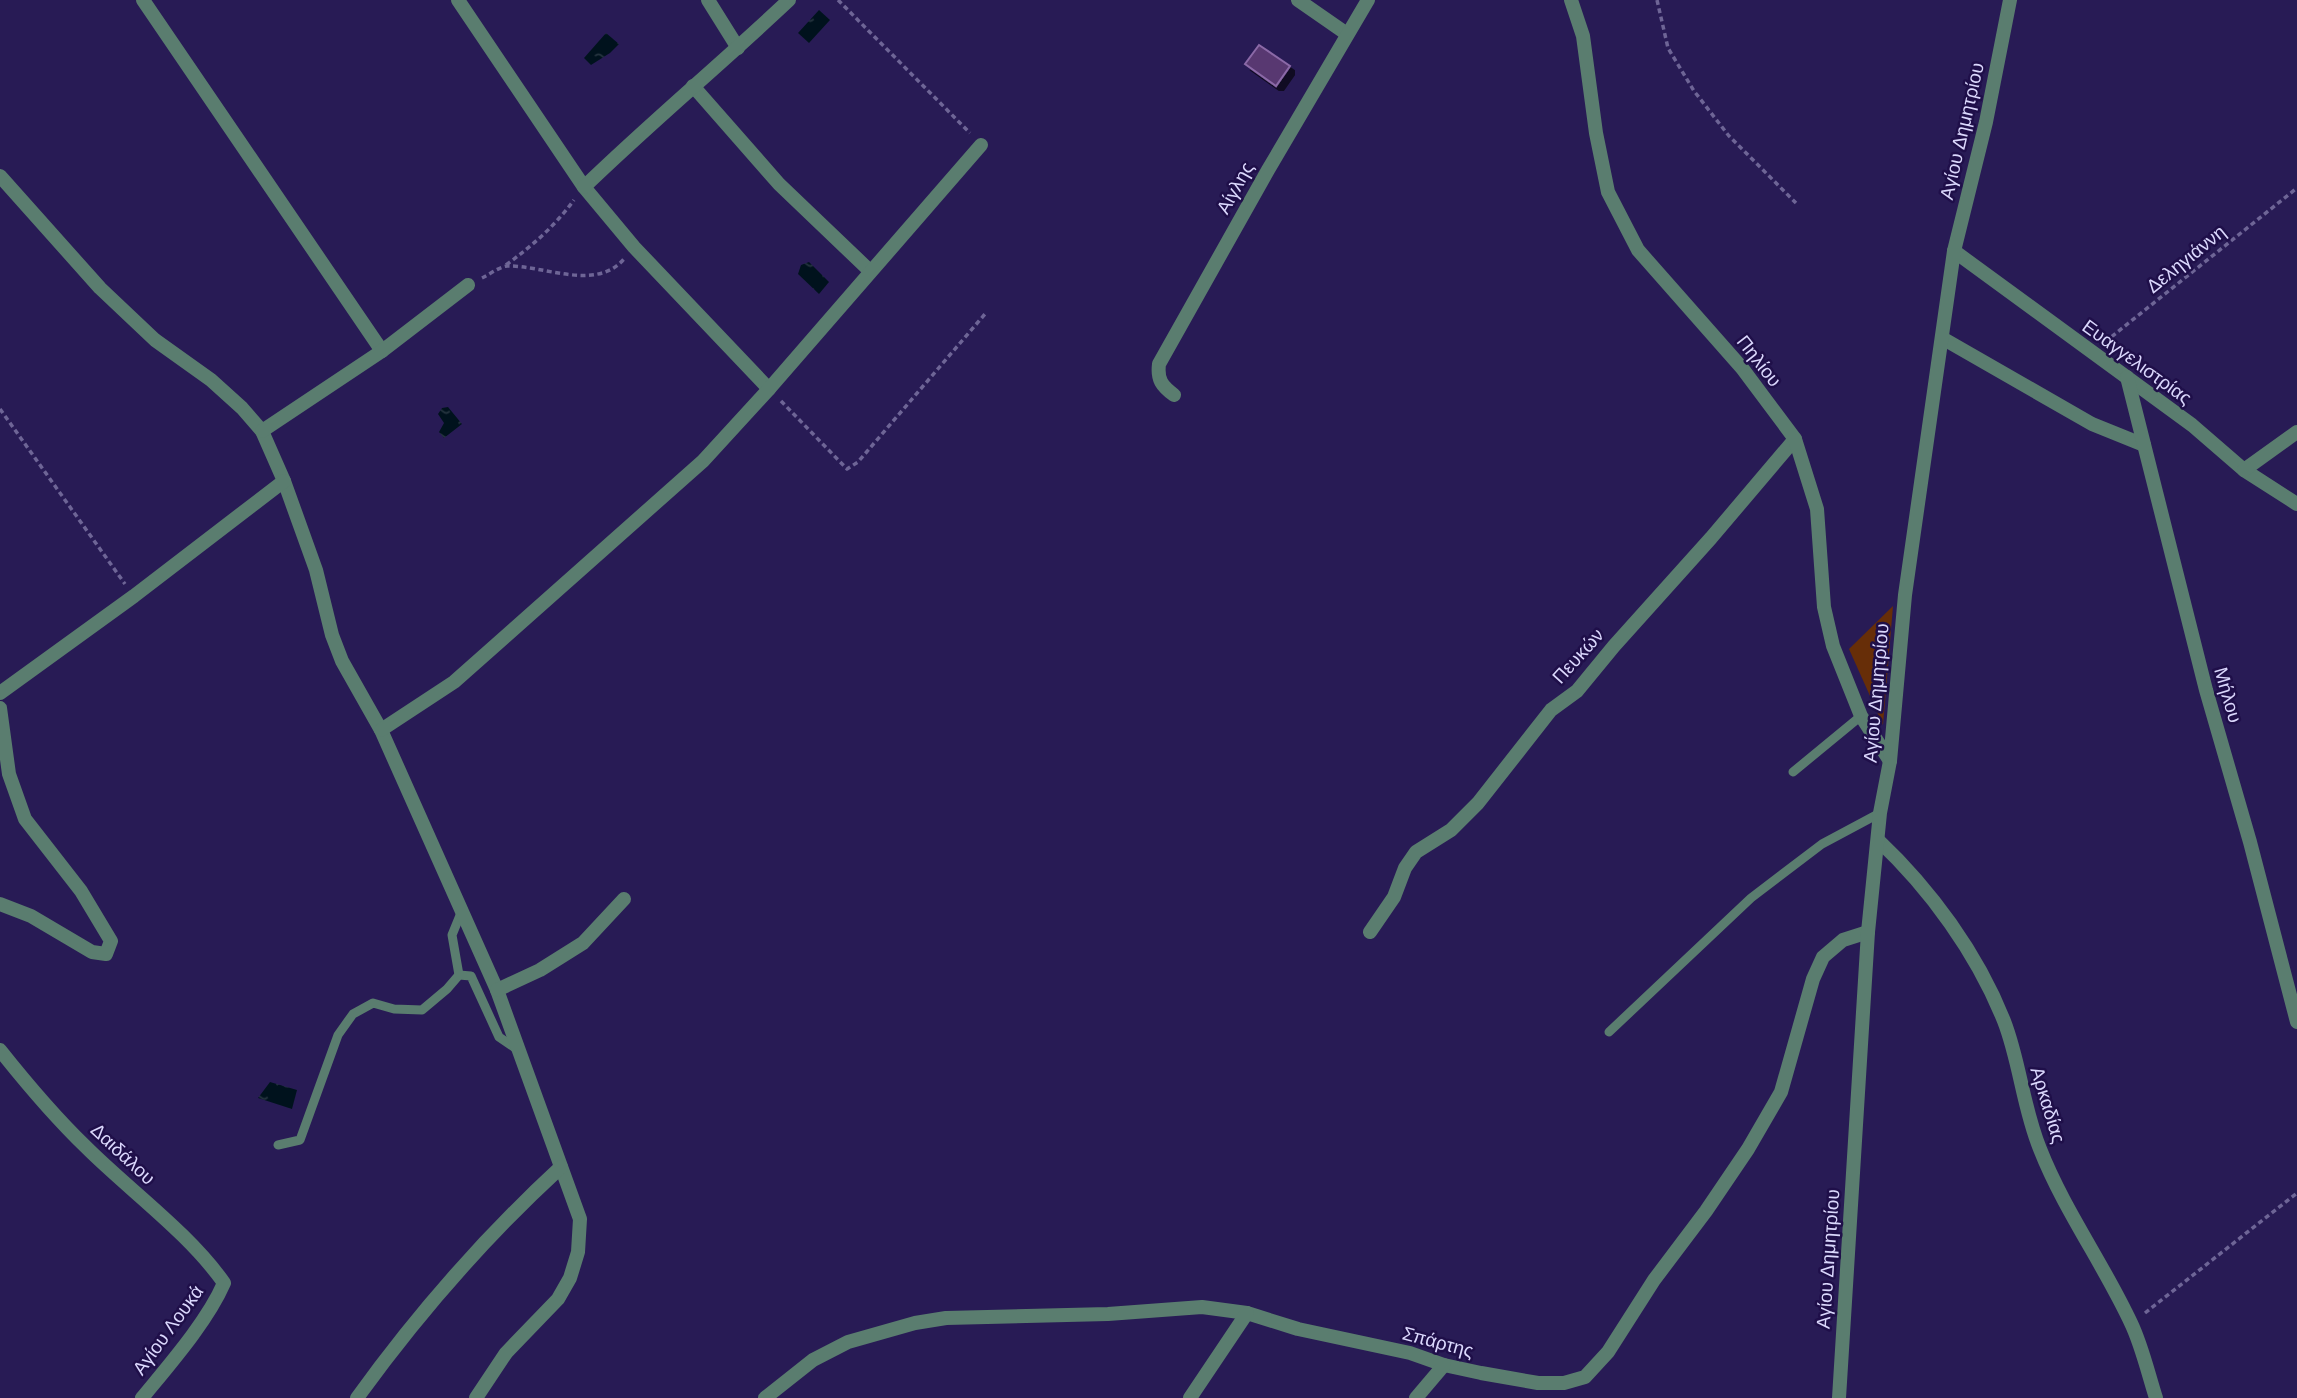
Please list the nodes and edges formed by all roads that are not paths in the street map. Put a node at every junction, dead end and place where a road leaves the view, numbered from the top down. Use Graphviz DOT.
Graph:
graph roads {
  1 [pos="142,0"];
  2 [pos="458,0"];
  3 [pos="708,0"];
  4 [pos="789,0"];
  5 [pos="1298,0"];
  6 [pos="1368,0"];
  7 [pos="1572,0"];
  8 [pos="2010,0"];
  9 [pos="1348,34"];
  10 [pos="738,48"];
  11 [pos="693,86"];
  12 [pos="981,145"];
  13 [pos="0,176"];
  14 [pos="584,187"];
  15 [pos="1954,251"];
  16 [pos="870,271"];
  17 [pos="468,285"];
  18 [pos="1942,338"];
  19 [pos="382,351"];
  20 [pos="2127,377"];
  21 [pos="769,389"];
  22 [pos="1174,395"];
  23 [pos="262,431"];
  24 [pos="2297,432"];
  25 [pos="1795,439"];
  26 [pos="2144,444"];
  27 [pos="2244,470"];
  28 [pos="284,481"];
  29 [pos="2297,504"];
  30 [pos="0,693"];
  31 [pos="0,708"];
  32 [pos="1861,716"];
  33 [pos="381,730"];
  34 [pos="1890,761"];
  35 [pos="1793,772"];
  36 [pos="1880,813"];
  37 [pos="1878,840"];
  38 [pos="624,899"];
  39 [pos="0,904"];
  40 [pos="461,913"];
  41 [pos="1370,932"];
  42 [pos="1868,932"];
  43 [pos="460,975"];
  44 [pos="497,990"];
  45 [pos="2297,1022"];
  46 [pos="1609,1032"];
  47 [pos="0,1050"];
  48 [pos="518,1050"];
  49 [pos="278,1145"];
  50 [pos="561,1167"];
  51 [pos="224,1283"];
  52 [pos="1247,1313"];
  53 [pos="1444,1365"];
  54 [pos="142,1398"];
  55 [pos="357,1398"];
  56 [pos="476,1398"];
  57 [pos="765,1398"];
  58 [pos="1190,1398"];
  59 [pos="1416,1398"];
  60 [pos="1839,1398"];
  61 [pos="2156,1398"];
  1 -- 19 [label="street"];
  2 -- 14 [label="street"];
  3 -- 10 [label="street"];
  4 -- 10 [label="street"];
  5 -- 9 [label="street"];
  6 -- 9 [label="street, Αίγλης"];
  7 -- 25 [label="street, Πηλίου"];
  8 -- 15 [label="street, Αγίου Δημητρίου"];
  9 -- 22 [label="street, Αίγλης"];
  10 -- 11 [label="street"];
  11 -- 14 [label="street"];
  11 -- 16 [label="street"];
  12 -- 16 [label="street"];
  13 -- 23 [label="street"];
  14 -- 21 [label="street"];
  15 -- 18 [label="street, Αγίου Δημητρίου"];
  15 -- 20 [label="street, Ευαγγελιστρίας"];
  16 -- 21 [label="street"];
  17 -- 19 [label="street"];
  18 -- 26 [label="street"];
  18 -- 34 [label="street, Αγίου Δημητρίου"];
  19 -- 23 [label="street"];
  20 -- 26 [label="street, Μήλου"];
  20 -- 27 [label="street, Ευαγγελιστρίας"];
  21 -- 33 [label="street"];
  23 -- 28 [label="street"];
  24 -- 27 [label="street"];
  25 -- 32 [label="street, Πηλίου"];
  25 -- 41 [label="street, Πευκών"];
  26 -- 45 [label="street, Μήλου"];
  27 -- 29 [label="street, Ευαγγελιστρίας"];
  28 -- 30 [label="street"];
  28 -- 33 [label="street"];
  31 -- 39 [label="street"];
  32 -- 34 [label="street, Πηλίου"];
  32 -- 35 [label="lane"];
  33 -- 40 [label="street"];
  34 -- 36 [label="street, Αγίου Δημητρίου"];
  36 -- 37 [label="street, Αγίου Δημητρίου"];
  36 -- 46 [label="lane"];
  37 -- 42 [label="street, Αγίου Δημητρίου"];
  37 -- 61 [label="street, Αρκαδίας"];
  38 -- 44 [label="street"];
  40 -- 43 [label="lane"];
  40 -- 44 [label="street"];
  42 -- 53 [label="street, Σπάρτης"];
  42 -- 60 [label="street, Αγίου Δημητρίου"];
  43 -- 48 [label="lane"];
  43 -- 49 [label="lane"];
  44 -- 48 [label="street"];
  47 -- 51 [label="street, Δαιδάλου"];
  48 -- 50 [label="street"];
  50 -- 55 [label="street"];
  50 -- 56 [label="street"];
  51 -- 54 [label="street, Αγίου Λουκά"];
  52 -- 53 [label="street, Σπάρτης"];
  52 -- 57 [label="street, Σπάρτης"];
  52 -- 58 [label="street"];
  53 -- 59 [label="street"];
}
